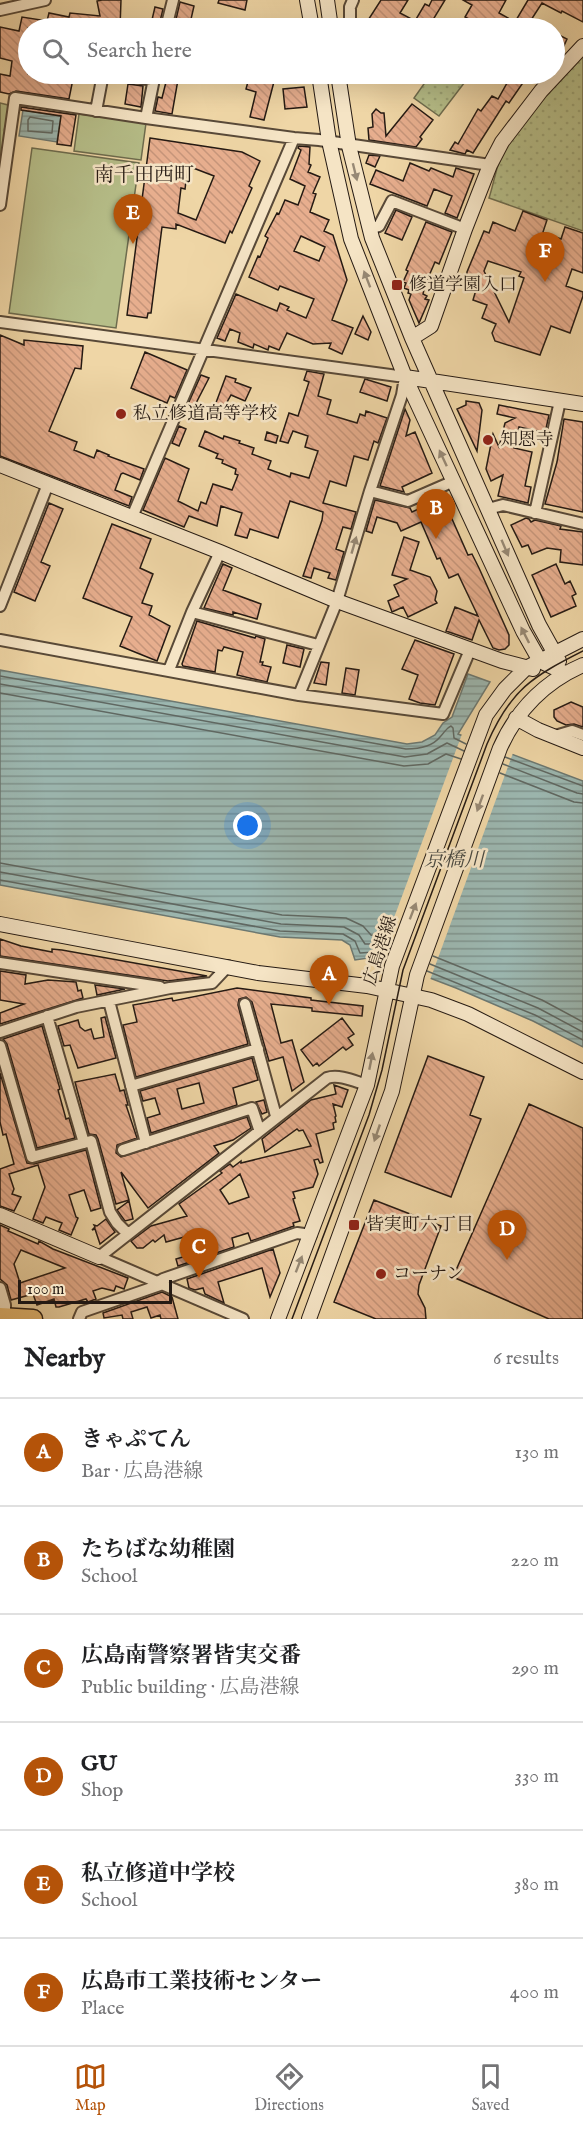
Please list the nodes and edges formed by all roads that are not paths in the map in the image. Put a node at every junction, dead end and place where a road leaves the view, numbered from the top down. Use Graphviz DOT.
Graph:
graph roads {
  1 [pos="45,0"];
  2 [pos="173,0"];
  3 [pos="307,0"];
  4 [pos="327,0"];
  5 [pos="353,0"];
  6 [pos="0,10"];
  7 [pos="168,18"];
  8 [pos="310,18"];
  9 [pos="330,18"];
  10 [pos="350,18"];
  11 [pos="583,46"];
  12 [pos="565,66"];
  13 [pos="101,84"];
  14 [pos="153,84"];
  15 [pos="320,84"];
  16 [pos="340,84"];
  17 [pos="549,84"];
  18 [pos="96,111"];
  19 [pos="146,118"];
  20 [pos="294,138"];
  21 [pos="329,141"];
  22 [pos="349,146"];
  23 [pos="490,165"];
  24 [pos="0,205"];
  25 [pos="369,229"];
  26 [pos="465,229"];
  27 [pos="0,322"];
  28 [pos="412,338"];
  29 [pos="203,348"];
  30 [pos="405,377"];
  31 [pos="432,382"];
  32 [pos="560,401"];
  33 [pos="583,404"];
  34 [pos="0,465"];
  35 [pos="454,481"];
  36 [pos="48,484"];
  37 [pos="370,491"];
  38 [pos="488,509"];
  39 [pos="535,513"];
  40 [pos="132,517"];
  41 [pos="583,524"];
  42 [pos="220,552"];
  43 [pos="337,601"];
  44 [pos="0,606"];
  45 [pos="192,612"];
  46 [pos="583,639"];
  47 [pos="0,640"];
  48 [pos="318,645"];
  49 [pos="470,650"];
  50 [pos="555,654"];
  51 [pos="540,661"];
  52 [pos="583,664"];
  53 [pos="526,668"];
  54 [pos="169,670"];
  55 [pos="565,673"];
  56 [pos="583,678"];
  57 [pos="299,695"];
  58 [pos="516,718"];
  59 [pos="583,735"];
  60 [pos="555,736"];
  61 [pos="583,748"];
  62 [pos="0,924"];
  63 [pos="0,963"];
  64 [pos="228,966"];
  65 [pos="170,988"];
  66 [pos="386,989"];
  67 [pos="412,996"];
  68 [pos="109,1000"];
  69 [pos="244,1004"];
  70 [pos="47,1016"];
  71 [pos="0,1032"];
  72 [pos="0,1046"];
  73 [pos="258,1049"];
  74 [pos="583,1072"];
  75 [pos="367,1085"];
  76 [pos="131,1086"];
  77 [pos="276,1116"];
  78 [pos="260,1130"];
  79 [pos="84,1143"];
  80 [pos="146,1143"];
  81 [pos="123,1150"];
  82 [pos="0,1215"];
  83 [pos="128,1234"];
  84 [pos="310,1235"];
  85 [pos="99,1257"];
  86 [pos="158,1284"];
  87 [pos="0,1288"];
  88 [pos="3,1317"];
  89 [pos="33,1319"];
  90 [pos="79,1319"];
  91 [pos="243,1319"];
  92 [pos="278,1319"];
  93 [pos="309,1319"];
  1 -- 6 [label="street"];
  2 -- 7 [label="street"];
  3 -- 8 [label="street"];
  4 -- 9 [label="street"];
  5 -- 10 [label="street"];
  11 -- 12 [label="street"];
  13 -- 18 [label="street"];
  14 -- 19 [label="street"];
  15 -- 21 [label="street"];
  16 -- 22 [label="street"];
  17 -- 23 [label="street"];
  18 -- 19 [label="street"];
  18 -- 24 [label="street"];
  19 -- 20 [label="street"];
  20 -- 21 [label="street"];
  20 -- 29 [label="street"];
  21 -- 22 [label="street"];
  30 -- 21 [label="street, one-way"];
  22 -- 23 [label="street"];
  22 -- 25 [label="street, one-way"];
  23 -- 26 [label="street"];
  25 -- 26 [label="street"];
  25 -- 28 [label="street"];
  26 -- 28 [label="street"];
  27 -- 29 [label="street"];
  28 -- 31 [label="street"];
  29 -- 30 [label="street"];
  29 -- 40 [label="street"];
  30 -- 31 [label="street"];
  35 -- 30 [label="street, one-way"];
  30 -- 37 [label="street"];
  31 -- 32 [label="street"];
  31 -- 38 [label="street"];
  32 -- 33 [label="street"];
  32 -- 39 [label="street"];
  34 -- 36 [label="street"];
  35 -- 37 [label="street"];
  51 -- 35 [label="street, one-way"];
  36 -- 40 [label="street"];
  36 -- 44 [label="street"];
  43 -- 37 [label="street, one-way"];
  38 -- 39 [label="street"];
  38 -- 50 [label="street, one-way"];
  39 -- 41 [label="street"];
  40 -- 42 [label="street"];
  42 -- 43 [label="street"];
  42 -- 45 [label="street"];
  43 -- 48 [label="street"];
  43 -- 49 [label="street"];
  45 -- 48 [label="street"];
  45 -- 54 [label="street"];
  46 -- 50 [label="street, 広島港線"];
  47 -- 54 [label="street"];
  48 -- 57 [label="street"];
  49 -- 53 [label="street"];
  49 -- 57 [label="street"];
  50 -- 51 [label="street, 広島港線"];
  50 -- 52 [label="street"];
  50 -- 55 [label="street"];
  51 -- 53 [label="street, 広島港線"];
  51 -- 55 [label="street"];
  52 -- 55 [label="street"];
  53 -- 55 [label="street"];
  66 -- 53 [label="street, 広島港線, one-way"];
  54 -- 57 [label="street"];
  55 -- 56 [label="street"];
  55 -- 58 [label="street"];
  58 -- 60 [label="street"];
  58 -- 67 [label="street, one-way"];
  59 -- 60 [label="street"];
  60 -- 61 [label="street"];
  62 -- 64 [label="street"];
  63 -- 65 [label="street"];
  64 -- 65 [label="street"];
  64 -- 66 [label="street"];
  65 -- 68 [label="street"];
  66 -- 67 [label="street"];
  75 -- 66 [label="street, 広島港線, one-way"];
  67 -- 74 [label="street"];
  67 -- 93 [label="street, one-way"];
  68 -- 70 [label="street"];
  68 -- 76 [label="street"];
  69 -- 73 [label="street"];
  70 -- 71 [label="street"];
  70 -- 79 [label="street"];
  72 -- 79 [label="street"];
  73 -- 76 [label="street"];
  73 -- 77 [label="street"];
  75 -- 77 [label="street"];
  75 -- 84 [label="street, 広島港線"];
  76 -- 80 [label="street"];
  77 -- 78 [label="street"];
  78 -- 80 [label="street"];
  78 -- 83 [label="street"];
  79 -- 83 [label="street"];
  80 -- 81 [label="street"];
  82 -- 85 [label="street"];
  83 -- 85 [label="street"];
  84 -- 86 [label="street"];
  92 -- 84 [label="street, 広島港線, one-way"];
  85 -- 86 [label="street"];
  86 -- 90 [label="street"];
  86 -- 91 [label="street"];
  87 -- 88 [label="street"];
  88 -- 89 [label="highway"];
}
